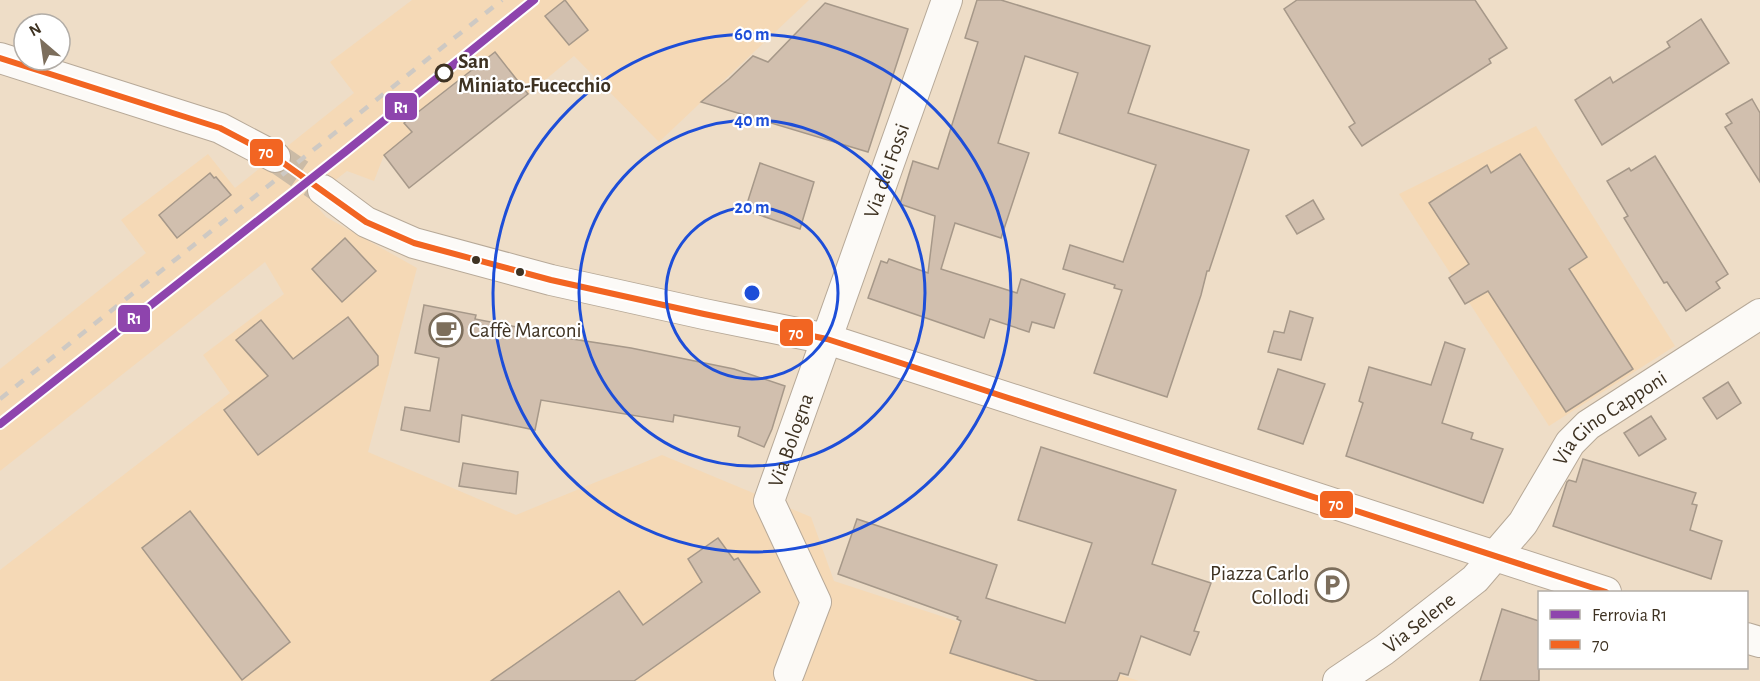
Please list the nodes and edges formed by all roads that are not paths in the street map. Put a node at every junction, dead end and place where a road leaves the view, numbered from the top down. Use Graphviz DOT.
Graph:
graph roads {
  1 [pos="947,0"];
  2 [pos="0,58"];
  3 [pos="275,157"];
  4 [pos="322,190"];
  5 [pos="1760,314"];
  6 [pos="827,339"];
  7 [pos="1494,556"];
  8 [pos="1603,591"];
  9 [pos="789,673"];
  10 [pos="1338,681"];
  1 -- 6 [label="street, Via dei Fossi"];
  2 -- 3 [label="street"];
  4 -- 6 [label="street"];
  5 -- 7 [label="street, Via Gino Capponi"];
  6 -- 7 [label="street"];
  6 -- 9 [label="street, Via Bologna"];
  7 -- 8 [label="street"];
  7 -- 10 [label="street, Via Selene"];
}
